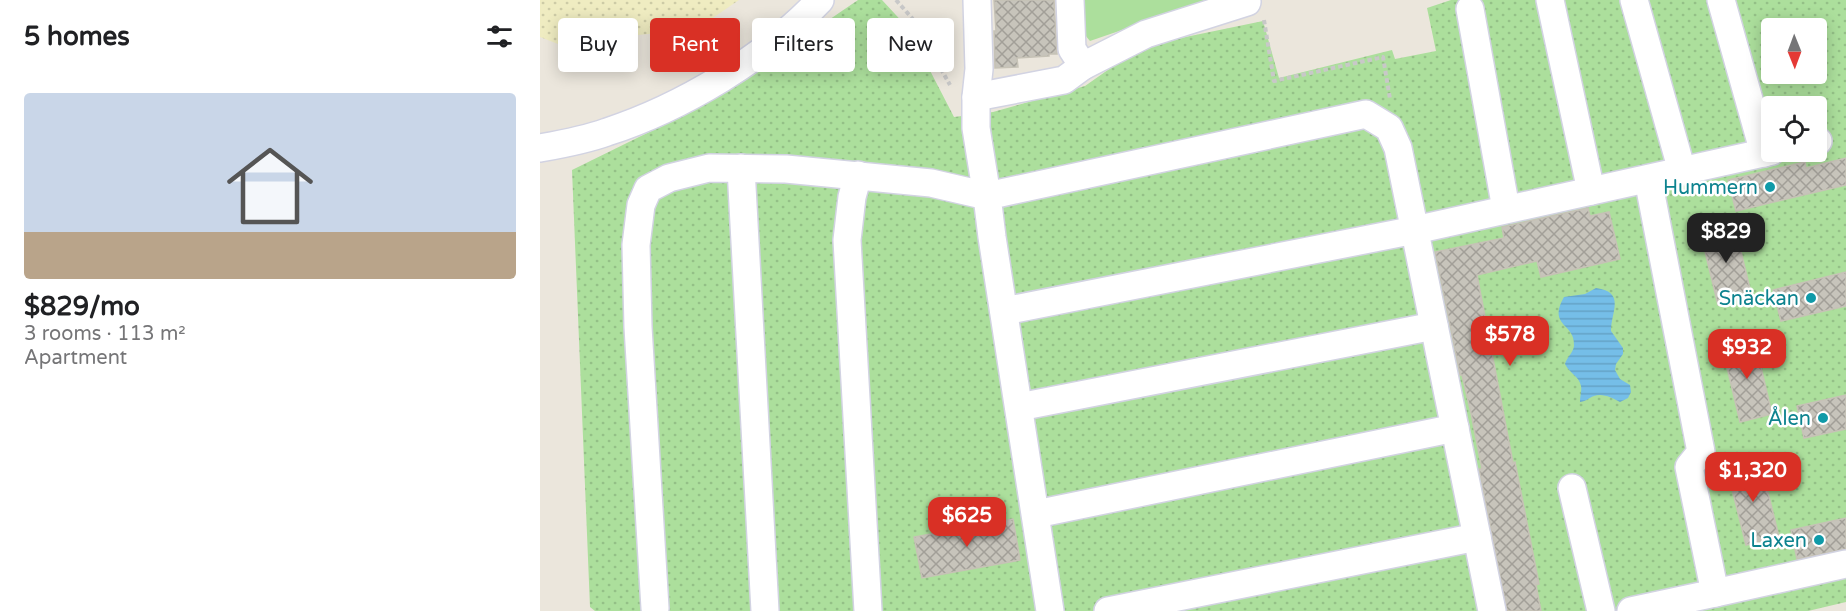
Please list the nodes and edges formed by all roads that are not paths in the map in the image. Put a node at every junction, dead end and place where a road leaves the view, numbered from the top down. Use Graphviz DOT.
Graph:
graph roads {
  1 [pos="820,0"];
  2 [pos="977,0"];
  3 [pos="1070,0"];
  4 [pos="1550,0"];
  5 [pos="1634,0"];
  6 [pos="1721,0"];
  7 [pos="1247,2"];
  8 [pos="1470,9"];
  9 [pos="1083,66"];
  10 [pos="976,96"];
  11 [pos="1761,129"];
  12 [pos="540,148"];
  13 [pos="1761,154"];
  14 [pos="741,168"];
  15 [pos="1682,171"];
  16 [pos="858,175"];
  17 [pos="1648,179"];
  18 [pos="1591,191"];
  19 [pos="987,196"];
  20 [pos="1506,209"];
  21 [pos="1415,230"];
  22 [pos="1004,311"];
  23 [pos="1434,326"];
  24 [pos="1019,407"];
  25 [pos="1455,428"];
  26 [pos="1572,488"];
  27 [pos="1036,514"];
  28 [pos="1477,537"];
  29 [pos="1846,564"];
  30 [pos="1715,593"];
  31 [pos="655,608"];
  32 [pos="765,611"];
  33 [pos="868,611"];
  34 [pos="1050,611"];
  35 [pos="1108,611"];
  36 [pos="1492,611"];
  37 [pos="1601,611"];
  38 [pos="1631,611"];
  1 -- 12 [label="street"];
  2 -- 10 [label="street"];
  3 -- 9 [label="street"];
  4 -- 18 [label="street"];
  5 -- 15 [label="street"];
  6 -- 11 [label="street"];
  7 -- 9 [label="street"];
  8 -- 20 [label="street"];
  9 -- 10 [label="street"];
  10 -- 19 [label="street"];
  13 -- 15 [label="street"];
  14 -- 16 [label="street"];
  14 -- 31 [label="street"];
  14 -- 32 [label="street"];
  15 -- 17 [label="street"];
  16 -- 19 [label="street"];
  16 -- 33 [label="street"];
  17 -- 18 [label="street"];
  17 -- 30 [label="street"];
  18 -- 20 [label="street"];
  19 -- 21 [label="street"];
  19 -- 22 [label="street"];
  20 -- 21 [label="street"];
  21 -- 22 [label="street"];
  21 -- 23 [label="street"];
  22 -- 24 [label="street"];
  23 -- 24 [label="street"];
  23 -- 25 [label="street"];
  24 -- 27 [label="street"];
  25 -- 27 [label="street"];
  25 -- 28 [label="street"];
  26 -- 37 [label="street"];
  27 -- 34 [label="street"];
  28 -- 35 [label="street"];
  28 -- 36 [label="street"];
  29 -- 30 [label="street"];
  30 -- 38 [label="street"];
}
